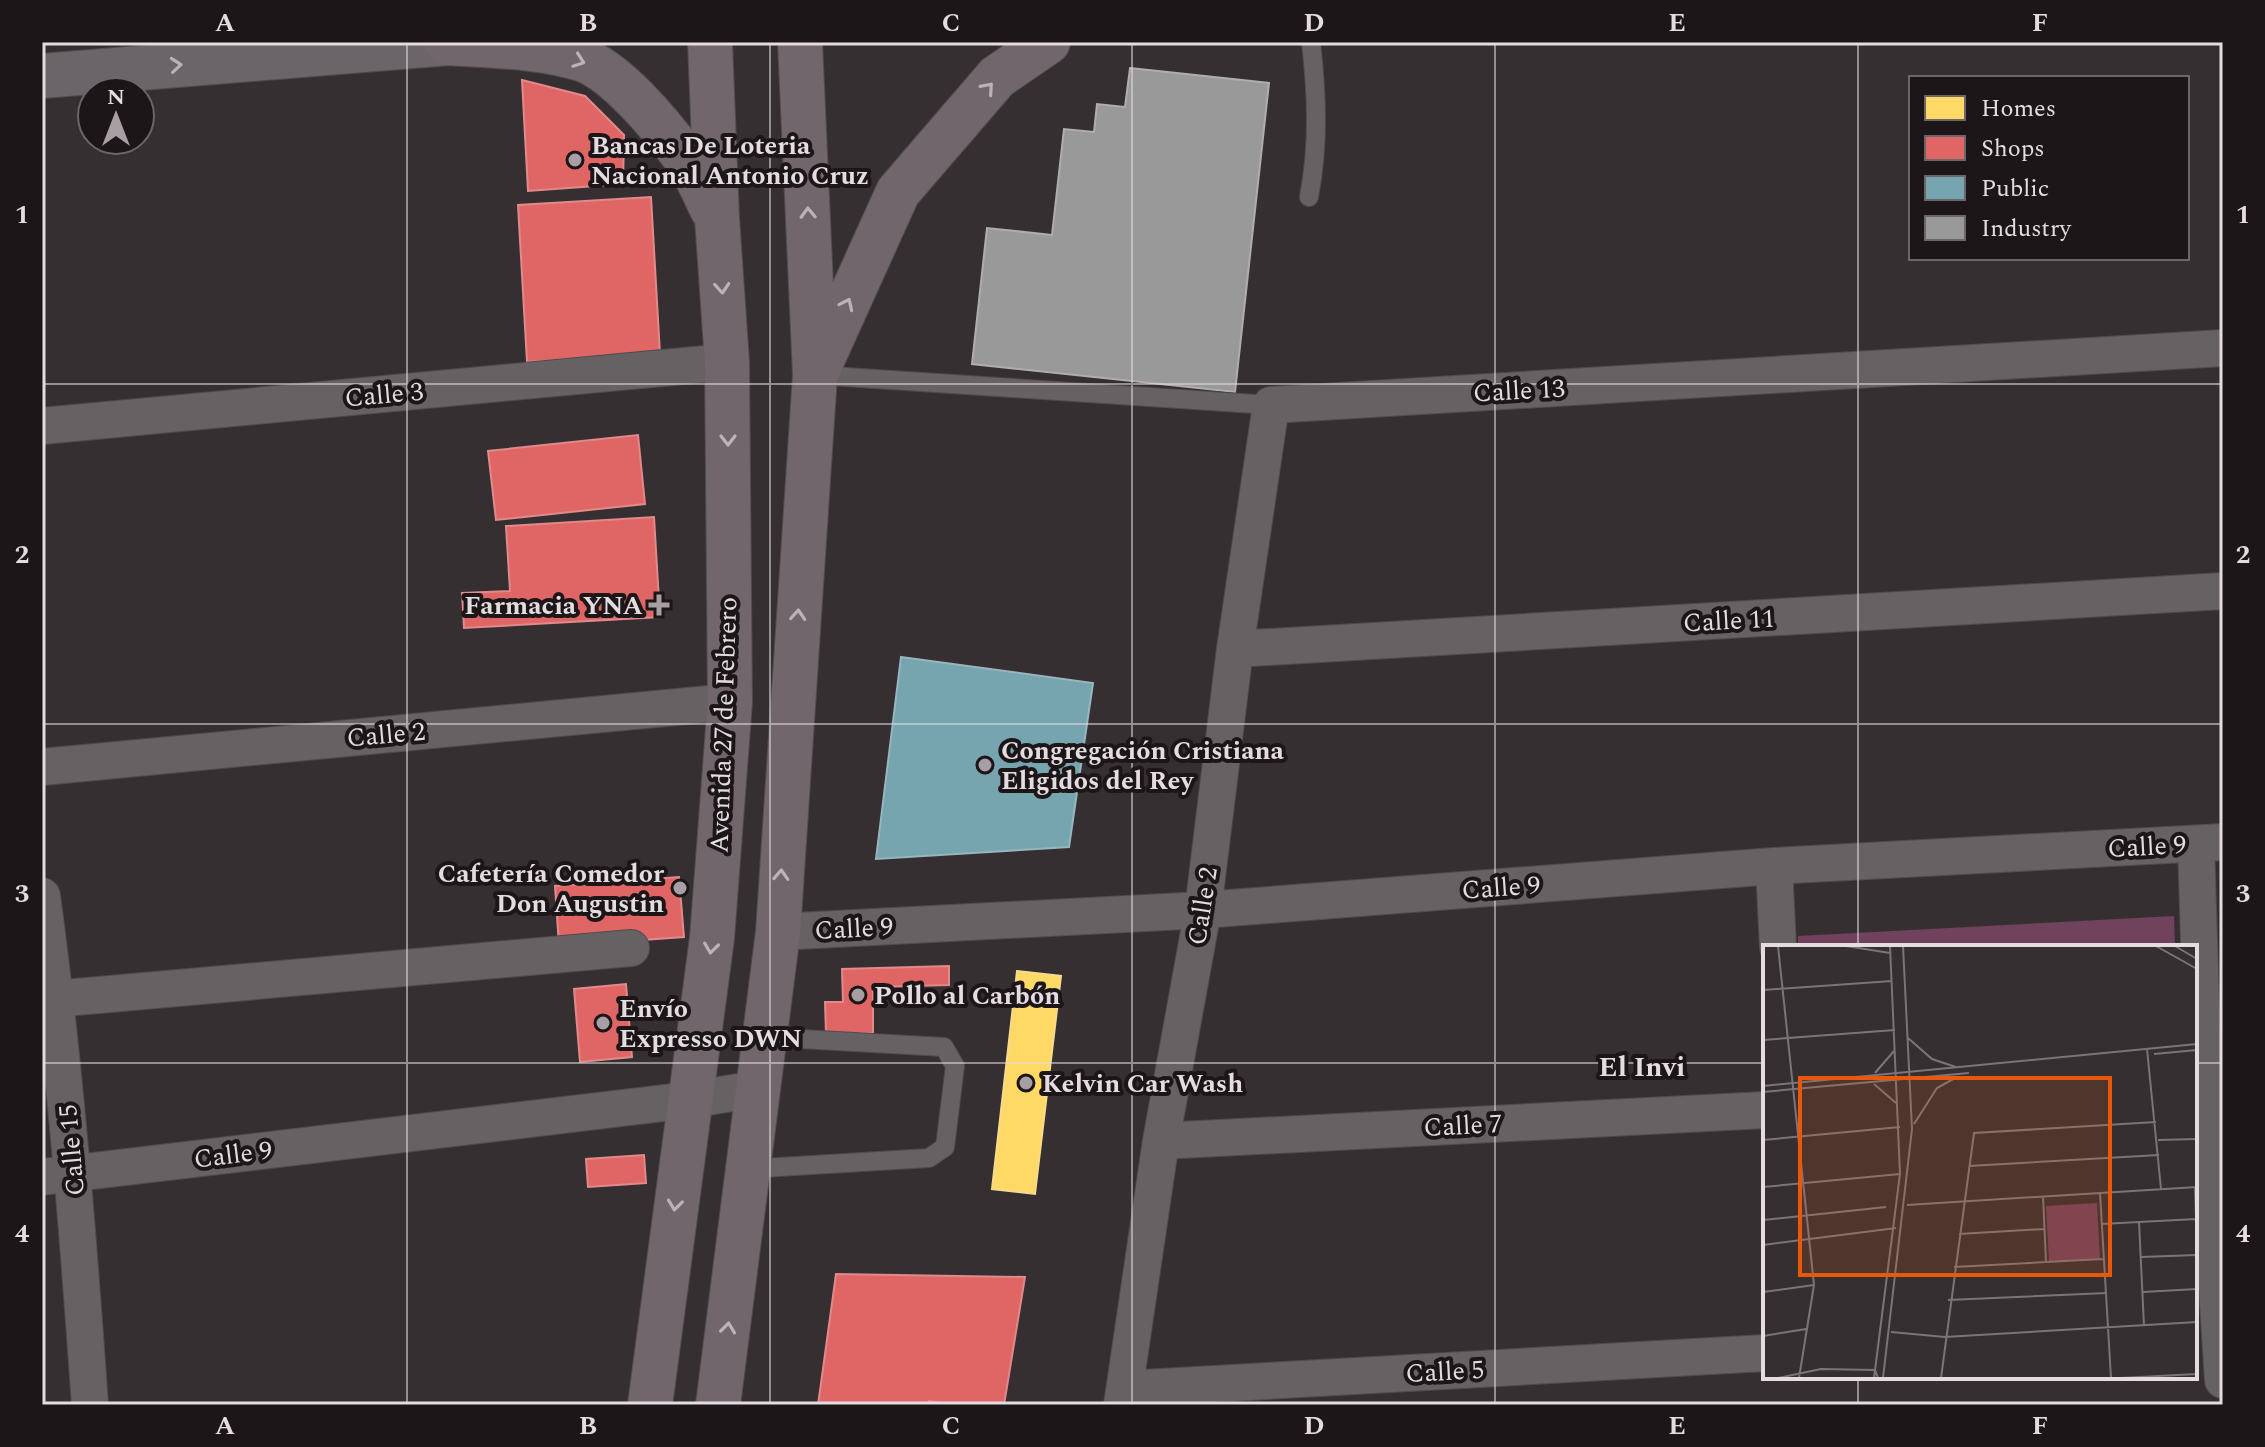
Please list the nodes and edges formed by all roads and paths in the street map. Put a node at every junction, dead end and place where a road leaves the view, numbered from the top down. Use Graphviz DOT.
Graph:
graph roads {
  1 [pos="710,42"];
  2 [pos="800,42"];
  3 [pos="1048,42"];
  4 [pos="1311,42"];
  5 [pos="454,43"];
  6 [pos="42,76"];
  7 [pos="1309,197"];
  8 [pos="717,218"];
  9 [pos="2223,348"];
  10 [pos="727,362"];
  11 [pos="815,375"];
  12 [pos="1271,405"];
  13 [pos="42,426"];
  14 [pos="2223,591"];
  15 [pos="1235,649"];
  16 [pos="730,702"];
  17 [pos="42,767"];
  18 [pos="2210,843"];
  19 [pos="1774,866"];
  20 [pos="42,896"];
  21 [pos="1203,910"];
  22 [pos="778,932"];
  23 [pos="1778,945"];
  24 [pos="631,948"];
  25 [pos="49,999"];
  26 [pos="764,1037"];
  27 [pos="2213,1067"];
  28 [pos="757,1089"];
  29 [pos="689,1100"];
  30 [pos="1763,1110"];
  31 [pos="1161,1141"];
  32 [pos="747,1169"];
  33 [pos="58,1175"];
  34 [pos="2207,1326"];
  35 [pos="1763,1353"];
  36 [pos="2223,1380"];
  37 [pos="1123,1397"];
  38 [pos="90,1405"];
  39 [pos="650,1405"];
  40 [pos="718,1405"];
  1 -- 8 [label="main road, Avenida 27 de Febrero"];
  11 -- 2 [label="main road, one-way"];
  11 -- 3 [label="main road, one-way"];
  4 -- 7 [label="lane"];
  6 -- 5 [label="main road, one-way"];
  5 -- 8 [label="main road, one-way"];
  8 -- 10 [label="main road, Avenida 27 de Febrero, one-way"];
  9 -- 12 [label="street, Calle 13"];
  10 -- 13 [label="street, Calle 3"];
  10 -- 16 [label="main road, Avenida 27 de Febrero, one-way"];
  11 -- 12 [label="lane, Calle 13"];
  22 -- 11 [label="main road, one-way"];
  12 -- 15 [label="street, Calle 2"];
  14 -- 15 [label="street, Calle 11"];
  15 -- 21 [label="street, Calle 2"];
  16 -- 17 [label="street, Calle 2"];
  16 -- 29 [label="main road, Avenida 27 de Febrero, one-way"];
  18 -- 19 [label="street, Calle 9"];
  18 -- 27 [label="street"];
  19 -- 21 [label="street, Calle 9"];
  19 -- 23 [label="street"];
  20 -- 25 [label="street, Calle 15"];
  21 -- 22 [label="street, Calle 9"];
  21 -- 31 [label="street, Calle 2"];
  22 -- 26 [label="main road"];
  24 -- 25 [label="street"];
  25 -- 33 [label="street, Calle 15"];
  26 -- 28 [label="main road"];
  26 -- 32 [label="lane"];
  27 -- 34 [label="street"];
  28 -- 29 [label="street, Calle 9"];
  28 -- 32 [label="main road"];
  29 -- 33 [label="street, Calle 9"];
  29 -- 39 [label="main road, Avenida 27 de Febrero, one-way"];
  30 -- 31 [label="street, Calle 7"];
  31 -- 37 [label="street, Calle 2"];
  40 -- 32 [label="main road, one-way"];
  33 -- 38 [label="street, Calle 15"];
  34 -- 36 [label="street"];
  35 -- 37 [label="street, Calle 5"];
}
